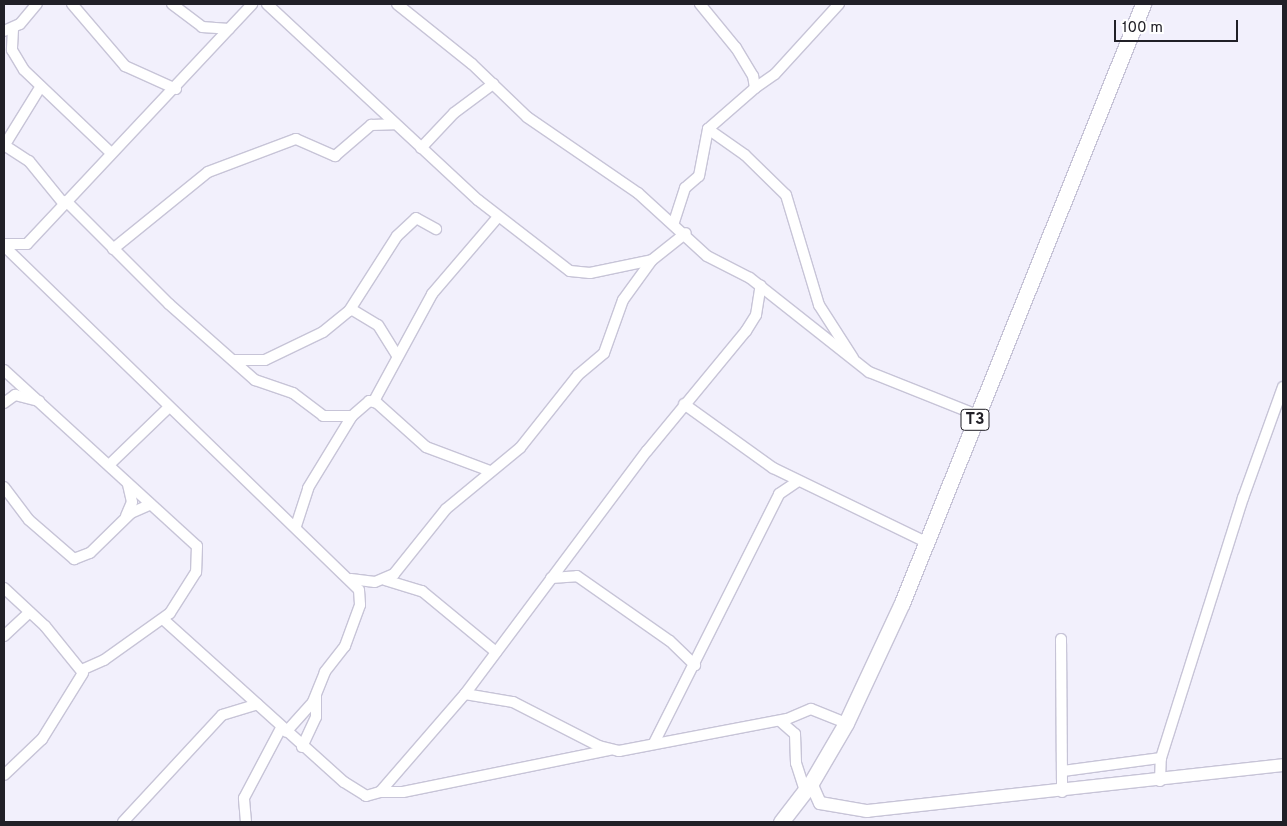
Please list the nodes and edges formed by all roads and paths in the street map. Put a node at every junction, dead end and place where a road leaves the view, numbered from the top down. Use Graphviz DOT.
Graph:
graph roads {
  1 [pos="37,4"];
  2 [pos="72,4"];
  3 [pos="172,4"];
  4 [pos="252,4"];
  5 [pos="267,4"];
  6 [pos="397,4"];
  7 [pos="700,4"];
  8 [pos="839,4"];
  9 [pos="1143,4"];
  10 [pos="229,29"];
  11 [pos="9,30"];
  12 [pos="4,52"];
  13 [pos="15,55"];
  14 [pos="492,84"];
  15 [pos="41,86"];
  16 [pos="755,88"];
  17 [pos="176,90"];
  18 [pos="395,124"];
  19 [pos="708,129"];
  20 [pos="4,146"];
  21 [pos="421,148"];
  22 [pos="110,152"];
  23 [pos="65,202"];
  24 [pos="498,217"];
  25 [pos="674,222"];
  26 [pos="436,229"];
  27 [pos="686,233"];
  28 [pos="4,245"];
  29 [pos="113,250"];
  30 [pos="652,260"];
  31 [pos="761,286"];
  32 [pos="351,309"];
  33 [pos="397,356"];
  34 [pos="233,360"];
  35 [pos="854,361"];
  36 [pos="4,370"];
  37 [pos="1283,387"];
  38 [pos="40,401"];
  39 [pos="374,401"];
  40 [pos="4,402"];
  41 [pos="684,404"];
  42 [pos="168,407"];
  43 [pos="977,415"];
  44 [pos="352,416"];
  45 [pos="110,464"];
  46 [pos="490,471"];
  47 [pos="798,481"];
  48 [pos="128,483"];
  49 [pos="4,487"];
  50 [pos="149,505"];
  51 [pos="126,517"];
  52 [pos="296,526"];
  53 [pos="926,542"];
  54 [pos="550,578"];
  55 [pos="351,579"];
  56 [pos="385,580"];
  57 [pos="4,588"];
  58 [pos="30,612"];
  59 [pos="164,620"];
  60 [pos="4,636"];
  61 [pos="1060,640"];
  62 [pos="496,652"];
  63 [pos="695,665"];
  64 [pos="82,670"];
  65 [pos="465,694"];
  66 [pos="315,695"];
  67 [pos="257,704"];
  68 [pos="780,721"];
  69 [pos="846,722"];
  70 [pos="284,730"];
  71 [pos="654,743"];
  72 [pos="302,747"];
  73 [pos="610,750"];
  74 [pos="1161,758"];
  75 [pos="1283,765"];
  76 [pos="1063,771"];
  77 [pos="4,775"];
  78 [pos="1160,781"];
  79 [pos="808,787"];
  80 [pos="380,792"];
  81 [pos="1062,792"];
  82 [pos="123,822"];
  83 [pos="246,822"];
  84 [pos="781,822"];
  1 -- 11 [label="street"];
  2 -- 17 [label="street"];
  3 -- 10 [label="street"];
  4 -- 10 [label="street"];
  5 -- 18 [label="street"];
  6 -- 14 [label="street, T3"];
  7 -- 16 [label="street"];
  8 -- 16 [label="street"];
  9 -- 43 [label="highway, T3"];
  10 -- 17 [label="street"];
  11 -- 13 [label="street"];
  12 -- 13 [label="street"];
  13 -- 15 [label="street"];
  14 -- 21 [label="street"];
  14 -- 25 [label="street, T3"];
  15 -- 20 [label="street"];
  15 -- 22 [label="street"];
  16 -- 19 [label="street"];
  17 -- 22 [label="street"];
  18 -- 21 [label="street"];
  18 -- 29 [label="street"];
  19 -- 25 [label="street"];
  19 -- 35 [label="street, T3"];
  20 -- 23 [label="street"];
  21 -- 24 [label="street"];
  22 -- 23 [label="street"];
  23 -- 28 [label="street"];
  23 -- 29 [label="street"];
  24 -- 30 [label="street"];
  24 -- 33 [label="street"];
  25 -- 27 [label="street, T3"];
  26 -- 32 [label="street"];
  27 -- 30 [label="street"];
  27 -- 31 [label="street, T3"];
  28 -- 42 [label="street"];
  29 -- 34 [label="street"];
  30 -- 46 [label="street"];
  31 -- 35 [label="street, T3"];
  31 -- 41 [label="street"];
  32 -- 33 [label="street"];
  32 -- 34 [label="street"];
  33 -- 39 [label="street"];
  34 -- 44 [label="street"];
  35 -- 43 [label="street, T3"];
  36 -- 38 [label="street"];
  37 -- 74 [label="street"];
  38 -- 40 [label="street"];
  38 -- 45 [label="street"];
  39 -- 44 [label="street"];
  39 -- 46 [label="street"];
  41 -- 47 [label="street"];
  41 -- 54 [label="street"];
  42 -- 45 [label="street"];
  42 -- 52 [label="street"];
  43 -- 53 [label="highway, T3"];
  44 -- 52 [label="street"];
  45 -- 48 [label="street"];
  46 -- 56 [label="street"];
  47 -- 53 [label="street"];
  47 -- 63 [label="street"];
  48 -- 50 [label="street"];
  48 -- 51 [label="street"];
  49 -- 51 [label="street"];
  50 -- 51 [label="street"];
  50 -- 59 [label="street"];
  52 -- 55 [label="street"];
  53 -- 69 [label="highway, T3"];
  54 -- 62 [label="street"];
  54 -- 63 [label="street"];
  55 -- 56 [label="street"];
  55 -- 66 [label="street"];
  56 -- 62 [label="street"];
  57 -- 58 [label="street"];
  58 -- 60 [label="street"];
  58 -- 64 [label="street"];
  59 -- 64 [label="street"];
  59 -- 67 [label="street"];
  61 -- 76 [label="street"];
  62 -- 65 [label="street"];
  63 -- 71 [label="street"];
  64 -- 77 [label="street"];
  65 -- 73 [label="street"];
  65 -- 80 [label="street"];
  66 -- 70 [label="street"];
  66 -- 72 [label="street"];
  67 -- 70 [label="street"];
  67 -- 82 [label="street"];
  68 -- 69 [label="street"];
  68 -- 71 [label="street"];
  68 -- 79 [label="street"];
  69 -- 79 [label="highway, T3"];
  70 -- 72 [label="street"];
  70 -- 83 [label="street"];
  71 -- 73 [label="street"];
  72 -- 80 [label="street"];
  73 -- 80 [label="street"];
  74 -- 76 [label="street"];
  74 -- 78 [label="street"];
  75 -- 78 [label="main road"];
  76 -- 81 [label="street"];
  78 -- 81 [label="main road"];
  79 -- 81 [label="main road"];
  79 -- 84 [label="highway, T3"];
}
